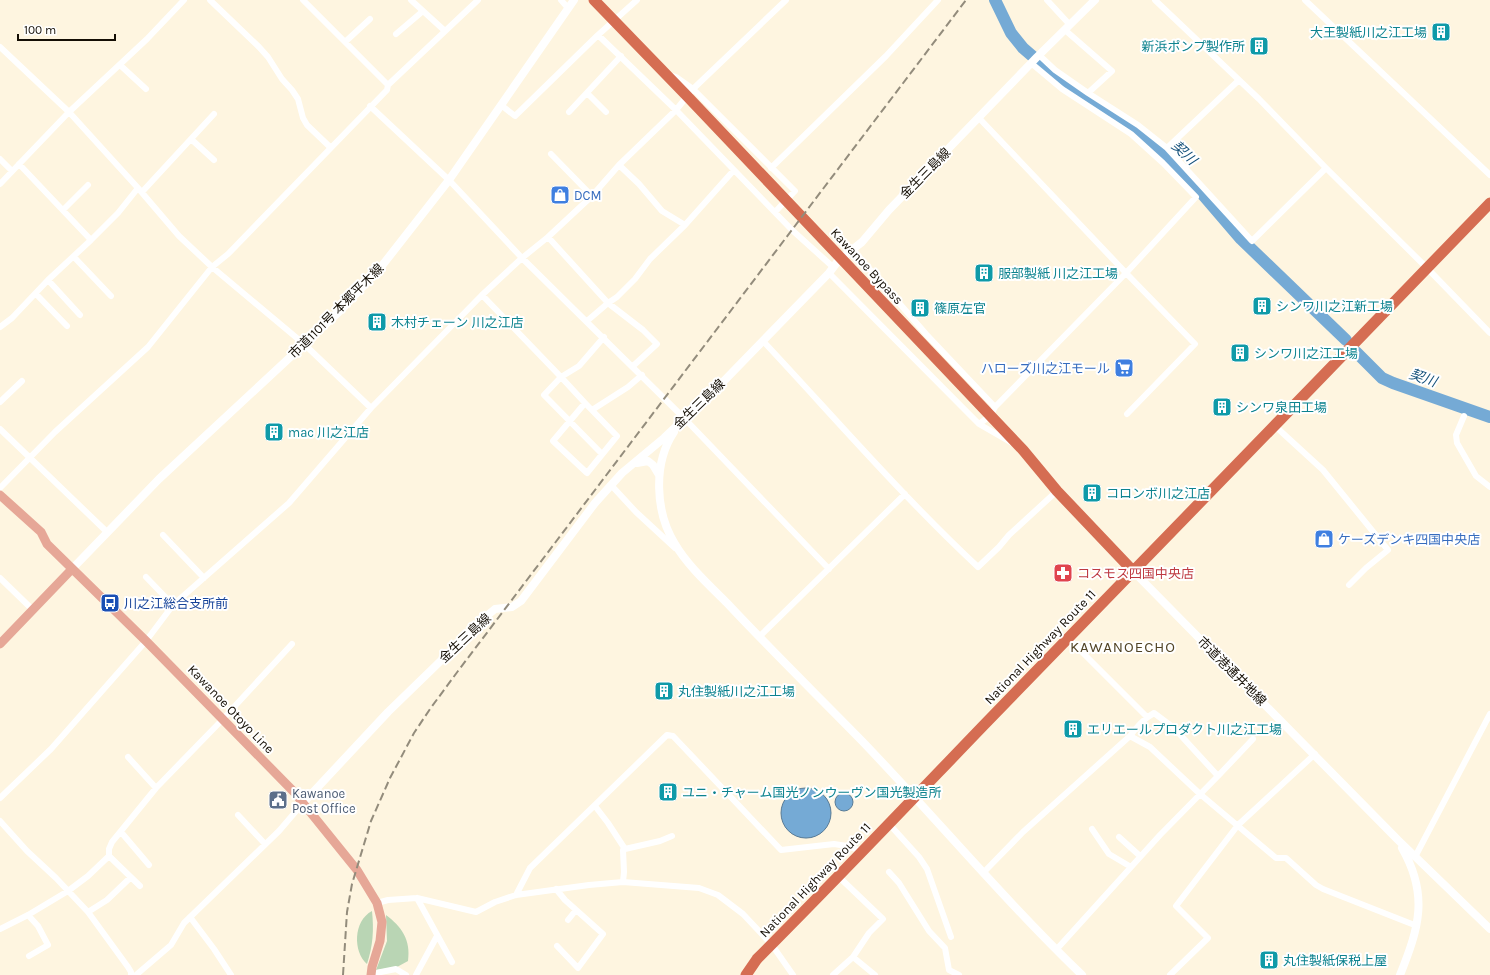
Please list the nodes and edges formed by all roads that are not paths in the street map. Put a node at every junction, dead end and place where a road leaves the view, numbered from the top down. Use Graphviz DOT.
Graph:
graph roads {
  1 [pos="210,0"];
  2 [pos="303,0"];
  3 [pos="411,0"];
  4 [pos="478,0"];
  5 [pos="561,0"];
  6 [pos="574,0"];
  7 [pos="594,0"];
  8 [pos="637,0"];
  9 [pos="786,0"];
  10 [pos="938,0"];
  11 [pos="1047,0"];
  12 [pos="1095,0"];
  13 [pos="1155,0"];
  14 [pos="1305,0"];
  15 [pos="182,1"];
  16 [pos="568,8"];
  17 [pos="423,11"];
  18 [pos="370,18"];
  19 [pos="614,20"];
  20 [pos="1067,28"];
  21 [pos="445,31"];
  22 [pos="396,34"];
  23 [pos="598,35"];
  24 [pos="345,42"];
  25 [pos="0,47"];
  26 [pos="621,56"];
  27 [pos="1035,59"];
  28 [pos="120,65"];
  29 [pos="1239,80"];
  30 [pos="388,85"];
  31 [pos="146,89"];
  32 [pos="690,93"];
  33 [pos="1088,93"];
  34 [pos="587,94"];
  35 [pos="501,105"];
  36 [pos="370,106"];
  37 [pos="676,110"];
  38 [pos="69,112"];
  39 [pos="569,112"];
  40 [pos="606,112"];
  41 [pos="214,114"];
  42 [pos="979,118"];
  43 [pos="191,139"];
  44 [pos="330,147"];
  45 [pos="1167,148"];
  46 [pos="551,154"];
  47 [pos="0,159"];
  48 [pos="214,160"];
  49 [pos="19,164"];
  50 [pos="618,165"];
  51 [pos="771,168"];
  52 [pos="1326,168"];
  53 [pos="734,170"];
  54 [pos="12,171"];
  55 [pos="1490,175"];
  56 [pos="449,180"];
  57 [pos="0,184"];
  58 [pos="88,185"];
  59 [pos="140,190"];
  60 [pos="592,196"];
  61 [pos="1490,203"];
  62 [pos="63,210"];
  63 [pos="775,212"];
  64 [pos="685,226"];
  65 [pos="548,237"];
  66 [pos="91,240"];
  67 [pos="853,250"];
  68 [pos="74,257"];
  69 [pos="522,258"];
  70 [pos="212,268"];
  71 [pos="1427,268"];
  72 [pos="831,270"];
  73 [pos="1126,273"];
  74 [pos="48,280"];
  75 [pos="36,294"];
  76 [pos="482,295"];
  77 [pos="111,296"];
  78 [pos="608,303"];
  79 [pos="80,315"];
  80 [pos="587,321"];
  81 [pos="67,326"];
  82 [pos="0,327"];
  83 [pos="1490,333"];
  84 [pos="604,338"];
  85 [pos="763,341"];
  86 [pos="304,344"];
  87 [pos="633,366"];
  88 [pos="642,375"];
  89 [pos="561,377"];
  90 [pos="22,381"];
  91 [pos="0,402"];
  92 [pos="585,403"];
  93 [pos="371,408"];
  94 [pos="592,410"];
  95 [pos="992,412"];
  96 [pos="1127,414"];
  97 [pos="1464,416"];
  98 [pos="682,419"];
  99 [pos="570,421"];
  100 [pos="979,424"];
  101 [pos="1275,426"];
  102 [pos="0,428"];
  103 [pos="1023,450"];
  104 [pos="647,453"];
  105 [pos="602,454"];
  106 [pos="29,458"];
  107 [pos="662,462"];
  108 [pos="631,466"];
  109 [pos="659,475"];
  110 [pos="611,485"];
  111 [pos="1490,487"];
  112 [pos="0,488"];
  113 [pos="1057,491"];
  114 [pos="905,494"];
  115 [pos="0,495"];
  116 [pos="107,532"];
  117 [pos="163,535"];
  118 [pos="682,554"];
  119 [pos="72,569"];
  120 [pos="828,569"];
  121 [pos="1133,571"];
  122 [pos="146,577"];
  123 [pos="0,578"];
  124 [pos="204,578"];
  125 [pos="1350,585"];
  126 [pos="174,605"];
  127 [pos="33,610"];
  128 [pos="759,637"];
  129 [pos="1069,639"];
  130 [pos="146,641"];
  131 [pos="0,644"];
  132 [pos="292,644"];
  133 [pos="1490,714"];
  134 [pos="1147,717"];
  135 [pos="223,719"];
  136 [pos="1130,736"];
  137 [pos="1253,739"];
  138 [pos="1315,754"];
  139 [pos="128,757"];
  140 [pos="1218,776"];
  141 [pos="156,788"];
  142 [pos="1200,794"];
  143 [pos="0,798"];
  144 [pos="916,798"];
  145 [pos="303,803"];
  146 [pos="595,806"];
  147 [pos="238,815"];
  148 [pos="0,821"];
  149 [pos="890,825"];
  150 [pos="1238,825"];
  151 [pos="1092,829"];
  152 [pos="121,832"];
  153 [pos="672,836"];
  154 [pos="1119,837"];
  155 [pos="1398,840"];
  156 [pos="265,844"];
  157 [pos="625,849"];
  158 [pos="864,852"];
  159 [pos="109,856"];
  160 [pos="1140,856"];
  161 [pos="1415,857"];
  162 [pos="149,865"];
  163 [pos="1131,867"];
  164 [pos="889,872"];
  165 [pos="984,872"];
  166 [pos="839,877"];
  167 [pos="130,878"];
  168 [pos="623,882"];
  169 [pos="140,886"];
  170 [pos="556,889"];
  171 [pos="68,891"];
  172 [pos="516,895"];
  173 [pos="417,898"];
  174 [pos="377,903"];
  175 [pos="576,910"];
  176 [pos="88,912"];
  177 [pos="28,915"];
  178 [pos="190,917"];
  179 [pos="568,920"];
  180 [pos="1417,926"];
  181 [pos="0,929"];
  182 [pos="1490,929"];
  183 [pos="438,936"];
  184 [pos="951,937"];
  185 [pos="772,945"];
  186 [pos="557,946"];
  187 [pos="1056,950"];
  188 [pos="29,956"];
  189 [pos="853,957"];
  190 [pos="452,962"];
  191 [pos="956,974"];
  192 [pos="131,975"];
  193 [pos="136,975"];
  194 [pos="231,975"];
  195 [pos="371,975"];
  196 [pos="406,975"];
  197 [pos="416,975"];
  198 [pos="746,975"];
  199 [pos="793,975"];
  200 [pos="833,975"];
  201 [pos="875,975"];
  202 [pos="1082,975"];
  203 [pos="1170,975"];
  204 [pos="1400,975"];
  1 -- 44 [label="street"];
  2 -- 24 [label="street"];
  3 -- 17 [label="street"];
  4 -- 21 [label="street"];
  5 -- 16 [label="street"];
  6 -- 16 [label="street, 市道1101号 本郷平木線"];
  7 -- 19 [label="highway, Kawanoe Bypass"];
  8 -- 19 [label="street"];
  9 -- 32 [label="street"];
  10 -- 51 [label="street"];
  11 -- 20 [label="street"];
  12 -- 20 [label="street, 金生三島線"];
  13 -- 29 [label="street"];
  14 -- 55 [label="street"];
  15 -- 28 [label="street"];
  16 -- 35 [label="street, 市道1101号 本郷平木線"];
  17 -- 21 [label="street"];
  17 -- 22 [label="street"];
  18 -- 24 [label="street"];
  19 -- 23 [label="street"];
  19 -- 32 [label="highway, Kawanoe Bypass"];
  20 -- 27 [label="street, 金生三島線"];
  20 -- 33 [label="street"];
  21 -- 30 [label="street"];
  23 -- 26 [label="street"];
  23 -- 35 [label="street"];
  24 -- 30 [label="street"];
  25 -- 38 [label="street"];
  26 -- 34 [label="street"];
  26 -- 37 [label="street"];
  27 -- 33 [label="street"];
  27 -- 42 [label="street, 金生三島線"];
  27 -- 73 [label="street"];
  28 -- 31 [label="street"];
  28 -- 38 [label="street"];
  29 -- 45 [label="street"];
  29 -- 52 [label="street"];
  30 -- 36 [label="street"];
  32 -- 37 [label="street"];
  32 -- 51 [label="street"];
  32 -- 95 [label="highway, Kawanoe Bypass"];
  33 -- 45 [label="street"];
  34 -- 39 [label="street"];
  34 -- 40 [label="street"];
  35 -- 56 [label="street, 市道1101号 本郷平木線"];
  36 -- 44 [label="street"];
  36 -- 56 [label="street"];
  37 -- 50 [label="street"];
  37 -- 53 [label="street"];
  38 -- 49 [label="street"];
  38 -- 59 [label="street"];
  41 -- 43 [label="street"];
  42 -- 67 [label="street, 金生三島線"];
  42 -- 73 [label="street"];
  43 -- 48 [label="street"];
  43 -- 59 [label="street"];
  44 -- 70 [label="street"];
  45 -- 52 [label="street"];
  46 -- 60 [label="street"];
  47 -- 54 [label="street"];
  49 -- 54 [label="street"];
  49 -- 62 [label="street"];
  50 -- 60 [label="street"];
  50 -- 64 [label="street"];
  51 -- 63 [label="street"];
  52 -- 71 [label="street"];
  53 -- 63 [label="street"];
  53 -- 64 [label="street"];
  54 -- 57 [label="street"];
  56 -- 69 [label="street"];
  56 -- 86 [label="street, 市道1101号 本郷平木線"];
  58 -- 62 [label="street"];
  59 -- 66 [label="street"];
  59 -- 70 [label="street"];
  60 -- 65 [label="street"];
  61 -- 71 [label="highway, National Highway Route 11"];
  62 -- 66 [label="street"];
  63 -- 72 [label="street"];
  64 -- 78 [label="street"];
  65 -- 69 [label="street"];
  65 -- 78 [label="street"];
  66 -- 68 [label="street"];
  67 -- 72 [label="street, 金生三島線"];
  67 -- 95 [label="street"];
  68 -- 74 [label="street"];
  68 -- 77 [label="street"];
  69 -- 76 [label="street"];
  69 -- 80 [label="street"];
  70 -- 86 [label="street"];
  70 -- 106 [label="street"];
  71 -- 83 [label="street"];
  71 -- 101 [label="highway, National Highway Route 11"];
  72 -- 85 [label="street, 金生三島線"];
  72 -- 100 [label="street"];
  73 -- 95 [label="street"];
  73 -- 96 [label="street"];
  74 -- 75 [label="street"];
  74 -- 79 [label="street"];
  75 -- 81 [label="street"];
  75 -- 82 [label="street"];
  76 -- 89 [label="street"];
  76 -- 93 [label="street"];
  78 -- 80 [label="street"];
  78 -- 87 [label="street"];
  80 -- 84 [label="street"];
  84 -- 87 [label="street"];
  84 -- 89 [label="street"];
  85 -- 98 [label="street, 金生三島線"];
  85 -- 114 [label="street"];
  86 -- 93 [label="street"];
  86 -- 116 [label="street, 市道1101号 本郷平木線"];
  87 -- 88 [label="street"];
  88 -- 94 [label="street"];
  88 -- 98 [label="street"];
  89 -- 92 [label="street"];
  89 -- 99 [label="street"];
  90 -- 91 [label="street"];
  92 -- 94 [label="street"];
  92 -- 99 [label="street"];
  93 -- 124 [label="street"];
  94 -- 105 [label="street"];
  95 -- 100 [label="street"];
  95 -- 103 [label="highway, Kawanoe Bypass"];
  97 -- 111 [label="street"];
  98 -- 104 [label="street, 金生三島線"];
  98 -- 107 [label="street"];
  98 -- 120 [label="street"];
  99 -- 105 [label="street"];
  99 -- 105 [label="street"];
  100 -- 103 [label="street"];
  101 -- 121 [label="highway, National Highway Route 11"];
  101 -- 125 [label="street"];
  102 -- 106 [label="street"];
  103 -- 113 [label="highway, Kawanoe Bypass"];
  104 -- 107 [label="street"];
  104 -- 108 [label="street, 金生三島線"];
  106 -- 112 [label="street"];
  106 -- 116 [label="street"];
  107 -- 109 [label="street"];
  108 -- 109 [label="street"];
  108 -- 110 [label="street, 金生三島線"];
  109 -- 118 [label="street"];
  110 -- 118 [label="street"];
  110 -- 145 [label="street, 金生三島線"];
  113 -- 114 [label="street"];
  113 -- 121 [label="highway, Kawanoe Bypass"];
  114 -- 120 [label="street"];
  115 -- 119 [label="main road, Kawanoe Otoyo Line"];
  116 -- 119 [label="street, 市道1101号 本郷平木線"];
  117 -- 124 [label="street"];
  118 -- 128 [label="street"];
  119 -- 127 [label="main road"];
  119 -- 130 [label="main road, Kawanoe Otoyo Line"];
  120 -- 128 [label="street"];
  121 -- 129 [label="highway, National Highway Route 11"];
  121 -- 138 [label="street, 市道港通井地線"];
  122 -- 126 [label="street"];
  123 -- 127 [label="street"];
  124 -- 126 [label="street"];
  126 -- 130 [label="street"];
  127 -- 131 [label="main road"];
  128 -- 144 [label="street"];
  129 -- 134 [label="street"];
  129 -- 144 [label="highway, National Highway Route 11"];
  130 -- 135 [label="main road, Kawanoe Otoyo Line"];
  130 -- 143 [label="street"];
  132 -- 135 [label="street"];
  133 -- 161 [label="street"];
  134 -- 136 [label="street"];
  134 -- 140 [label="street"];
  135 -- 141 [label="street"];
  135 -- 145 [label="main road, Kawanoe Otoyo Line"];
  136 -- 142 [label="street"];
  136 -- 165 [label="street"];
  137 -- 140 [label="street"];
  138 -- 150 [label="street"];
  138 -- 155 [label="street, 市道港通井地線"];
  139 -- 141 [label="street"];
  140 -- 142 [label="street"];
  141 -- 152 [label="street"];
  142 -- 150 [label="street"];
  142 -- 160 [label="street"];
  144 -- 149 [label="highway, National Highway Route 11"];
  144 -- 165 [label="street"];
  145 -- 156 [label="street"];
  145 -- 174 [label="main road, Kawanoe Otoyo Line"];
  146 -- 157 [label="street"];
  146 -- 158 [label="street"];
  146 -- 172 [label="street"];
  147 -- 156 [label="street"];
  148 -- 171 [label="street"];
  149 -- 158 [label="highway, National Highway Route 11"];
  149 -- 184 [label="street"];
  150 -- 180 [label="street"];
  150 -- 203 [label="street"];
  151 -- 163 [label="street"];
  152 -- 159 [label="street"];
  152 -- 162 [label="street"];
  153 -- 157 [label="street"];
  154 -- 160 [label="street"];
  155 -- 161 [label="street, 市道港通井地線"];
  155 -- 180 [label="street, 市道港通井地線"];
  156 -- 178 [label="street"];
  157 -- 168 [label="street"];
  158 -- 166 [label="highway, National Highway Route 11"];
  159 -- 167 [label="street"];
  159 -- 171 [label="street"];
  160 -- 163 [label="street"];
  161 -- 182 [label="street, 市道港通井地線"];
  163 -- 187 [label="street"];
  164 -- 191 [label="street"];
  165 -- 187 [label="street"];
  166 -- 185 [label="highway, National Highway Route 11"];
  166 -- 189 [label="street"];
  167 -- 169 [label="street"];
  167 -- 176 [label="street"];
  168 -- 170 [label="street"];
  168 -- 185 [label="street"];
  170 -- 172 [label="street"];
  170 -- 175 [label="street"];
  171 -- 176 [label="street"];
  171 -- 177 [label="street"];
  172 -- 173 [label="street"];
  173 -- 174 [label="street"];
  173 -- 183 [label="street"];
  174 -- 195 [label="main road, Kawanoe Otoyo Line"];
  175 -- 179 [label="street"];
  175 -- 186 [label="street"];
  176 -- 192 [label="street"];
  177 -- 181 [label="street"];
  177 -- 188 [label="street"];
  178 -- 193 [label="street"];
  178 -- 194 [label="street"];
  180 -- 204 [label="street, 市道港通井地線"];
  183 -- 190 [label="street"];
  183 -- 197 [label="street"];
  185 -- 198 [label="highway, National Highway Route 11"];
  185 -- 199 [label="street"];
  187 -- 202 [label="street"];
  189 -- 200 [label="street"];
  189 -- 201 [label="street"];
  195 -- 196 [label="street"];
}
